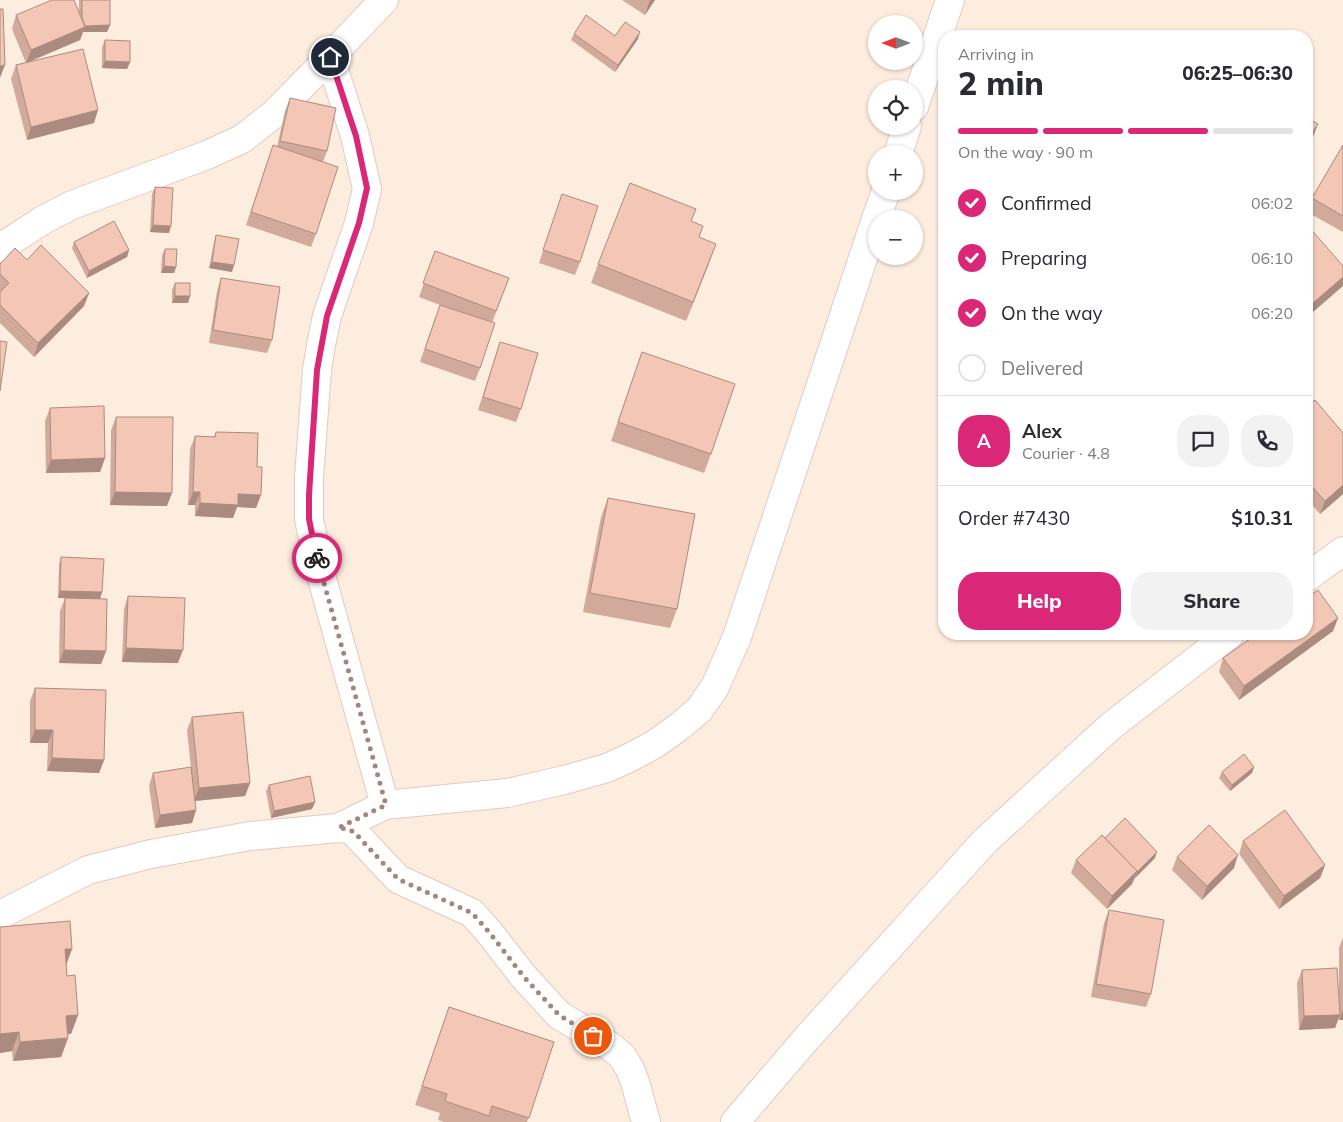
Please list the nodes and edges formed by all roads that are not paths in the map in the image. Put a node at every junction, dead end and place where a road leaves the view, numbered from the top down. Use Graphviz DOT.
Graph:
graph roads {
  1 [pos="384,0"];
  2 [pos="950,0"];
  3 [pos="940,30"];
  4 [pos="938,36"];
  5 [pos="330,57"];
  6 [pos="923,80"];
  7 [pos="868,243"];
  8 [pos="0,248"];
  9 [pos="1343,551"];
  10 [pos="1313,573"];
  11 [pos="1222,640"];
  12 [pos="386,805"];
  13 [pos="338,828"];
  14 [pos="0,915"];
  15 [pos="646,1122"];
  16 [pos="735,1122"];
  1 -- 5 [label="street"];
  2 -- 3 [label="street"];
  4 -- 6 [label="street"];
  5 -- 8 [label="street"];
  5 -- 12 [label="street"];
  7 -- 12 [label="street"];
  9 -- 10 [label="street"];
  11 -- 16 [label="street"];
  12 -- 13 [label="street"];
  13 -- 14 [label="street"];
  13 -- 15 [label="street"];
}
